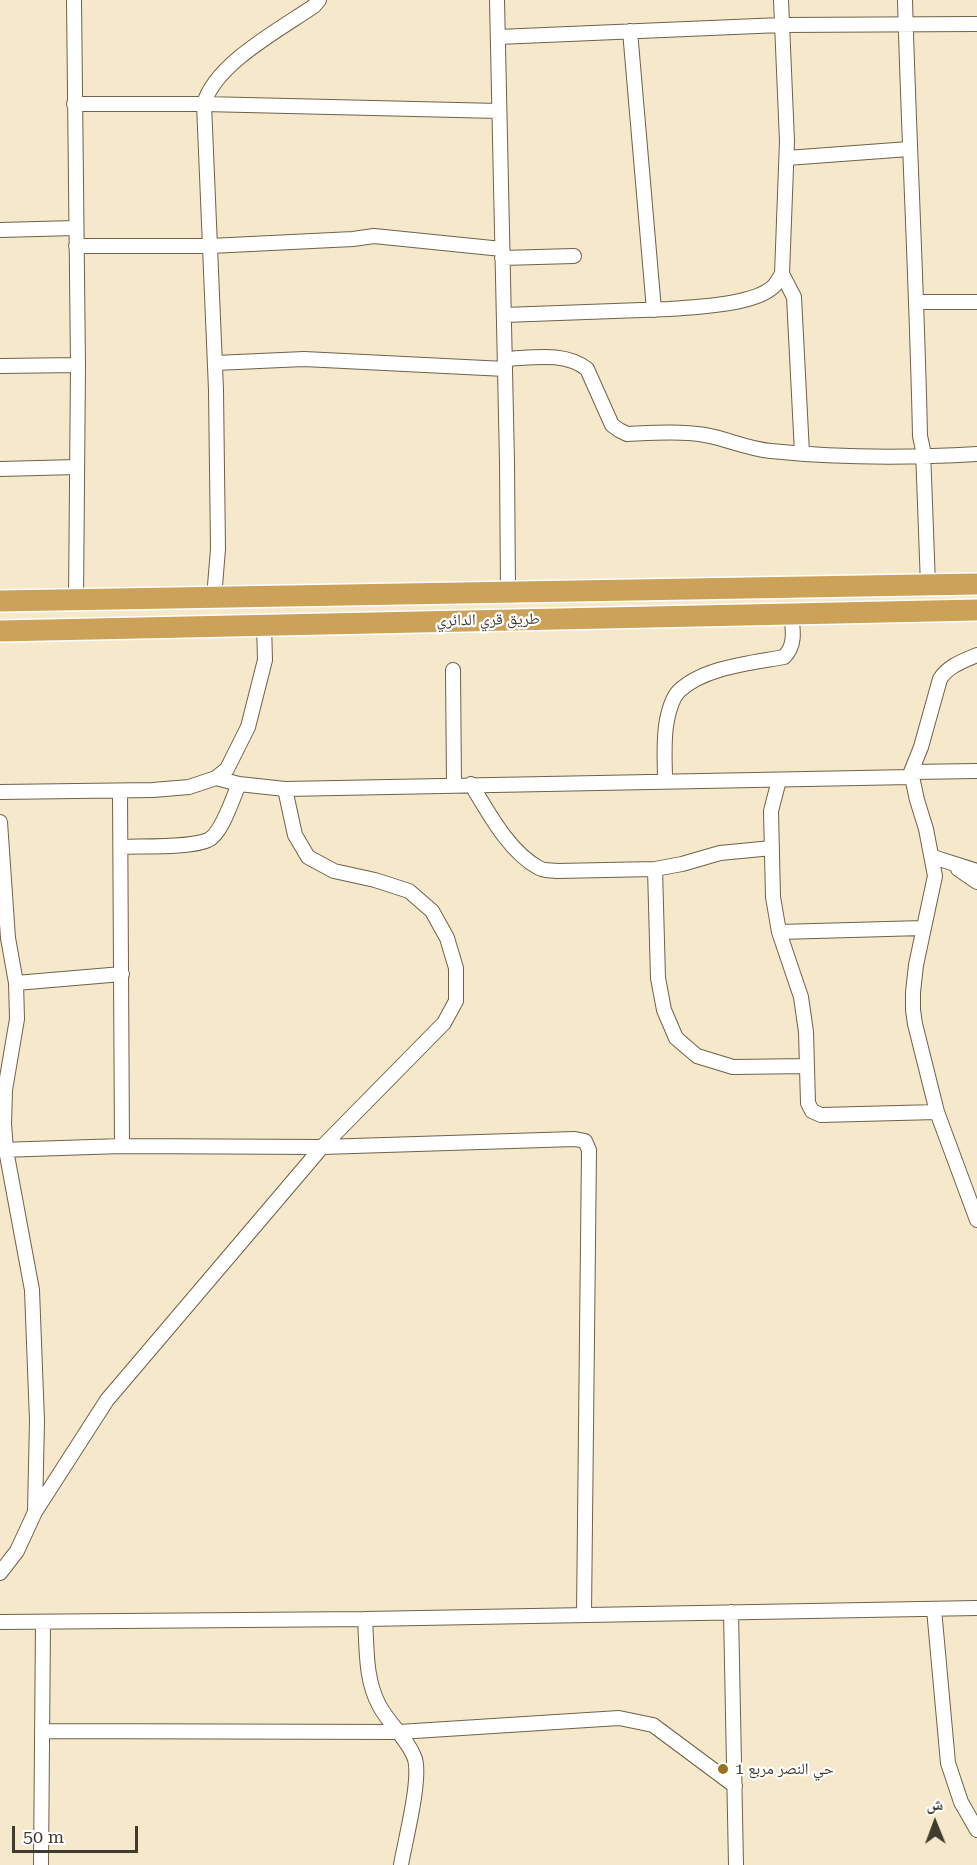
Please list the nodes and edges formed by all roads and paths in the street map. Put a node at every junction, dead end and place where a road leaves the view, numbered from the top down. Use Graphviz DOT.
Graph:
graph roads {
  1 [pos="74,0"];
  2 [pos="319,0"];
  3 [pos="497,0"];
  4 [pos="781,0"];
  5 [pos="905,0"];
  6 [pos="977,24"];
  7 [pos="905,25"];
  8 [pos="781,26"];
  9 [pos="630,32"];
  10 [pos="498,37"];
  11 [pos="74,104"];
  12 [pos="204,104"];
  13 [pos="499,111"];
  14 [pos="909,149"];
  15 [pos="787,158"];
  16 [pos="75,228"];
  17 [pos="0,230"];
  18 [pos="76,246"];
  19 [pos="210,246"];
  20 [pos="502,254"];
  21 [pos="574,256"];
  22 [pos="782,274"];
  23 [pos="917,302"];
  24 [pos="977,302"];
  25 [pos="654,310"];
  26 [pos="504,315"];
  27 [pos="215,363"];
  28 [pos="505,364"];
  29 [pos="78,365"];
  30 [pos="0,366"];
  31 [pos="802,453"];
  32 [pos="977,454"];
  33 [pos="924,457"];
  34 [pos="77,467"];
  35 [pos="0,469"];
  36 [pos="977,584"];
  37 [pos="928,585"];
  38 [pos="508,593"];
  39 [pos="214,598"];
  40 [pos="76,600"];
  41 [pos="0,601"];
  42 [pos="977,610"];
  43 [pos="791,614"];
  44 [pos="264,625"];
  45 [pos="0,631"];
  46 [pos="977,655"];
  47 [pos="453,670"];
  48 [pos="977,771"];
  49 [pos="911,774"];
  50 [pos="216,778"];
  51 [pos="779,780"];
  52 [pos="665,781"];
  53 [pos="239,784"];
  54 [pos="454,784"];
  55 [pos="471,784"];
  56 [pos="285,789"];
  57 [pos="120,791"];
  58 [pos="0,792"];
  59 [pos="0,822"];
  60 [pos="121,847"];
  61 [pos="772,848"];
  62 [pos="933,857"];
  63 [pos="952,864"];
  64 [pos="655,869"];
  65 [pos="977,871"];
  66 [pos="977,882"];
  67 [pos="2,884"];
  68 [pos="923,928"];
  69 [pos="779,932"];
  70 [pos="122,974"];
  71 [pos="16,983"];
  72 [pos="807,1066"];
  73 [pos="937,1112"];
  74 [pos="122,1146"];
  75 [pos="322,1147"];
  76 [pos="3,1150"];
  77 [pos="977,1220"];
  78 [pos="35,1512"];
  79 [pos="0,1574"];
  80 [pos="934,1608"];
  81 [pos="977,1608"];
  82 [pos="731,1612"];
  83 [pos="584,1614"];
  84 [pos="365,1619"];
  85 [pos="0,1622"];
  86 [pos="43,1622"];
  87 [pos="42,1731"];
  88 [pos="399,1732"];
  89 [pos="735,1786"];
  90 [pos="977,1830"];
  91 [pos="40,1865"];
  92 [pos="401,1865"];
  93 [pos="736,1865"];
  1 -- 11 [label="street"];
  2 -- 12 [label="street"];
  3 -- 10 [label="street"];
  4 -- 8 [label="street"];
  5 -- 7 [label="street"];
  6 -- 7 [label="street"];
  7 -- 8 [label="street"];
  7 -- 14 [label="street"];
  8 -- 9 [label="street"];
  8 -- 15 [label="street"];
  9 -- 10 [label="street"];
  9 -- 25 [label="street"];
  10 -- 13 [label="street"];
  11 -- 12 [label="street"];
  11 -- 16 [label="street"];
  12 -- 13 [label="street"];
  12 -- 19 [label="street"];
  13 -- 20 [label="street"];
  14 -- 15 [label="street"];
  14 -- 23 [label="street"];
  15 -- 22 [label="street"];
  16 -- 17 [label="street"];
  16 -- 18 [label="street"];
  18 -- 19 [label="street"];
  18 -- 29 [label="street"];
  19 -- 20 [label="street"];
  19 -- 27 [label="street"];
  20 -- 21 [label="street"];
  20 -- 26 [label="street"];
  22 -- 25 [label="street"];
  22 -- 31 [label="street"];
  23 -- 24 [label="street"];
  23 -- 33 [label="street"];
  25 -- 26 [label="street"];
  26 -- 28 [label="street"];
  27 -- 28 [label="street"];
  27 -- 39 [label="street"];
  28 -- 31 [label="street"];
  28 -- 38 [label="street"];
  29 -- 30 [label="street"];
  29 -- 34 [label="street"];
  31 -- 33 [label="street"];
  32 -- 33 [label="street"];
  33 -- 37 [label="street"];
  34 -- 35 [label="street"];
  34 -- 40 [label="street"];
  36 -- 37 [label="highway, طريق قري الدائري"];
  37 -- 38 [label="highway, طريق قري الدائري"];
  38 -- 39 [label="highway, طريق قري الدائري"];
  39 -- 40 [label="highway, طريق قري الدائري"];
  40 -- 41 [label="highway, طريق قري الدائري"];
  42 -- 43 [label="highway, طريق قري الدائري"];
  43 -- 44 [label="highway, طريق قري الدائري"];
  43 -- 52 [label="street"];
  44 -- 45 [label="highway, طريق قري الدائري"];
  44 -- 50 [label="street"];
  46 -- 49 [label="street"];
  47 -- 54 [label="street"];
  48 -- 49 [label="street"];
  49 -- 51 [label="street"];
  49 -- 62 [label="street"];
  50 -- 53 [label="street"];
  50 -- 57 [label="street"];
  51 -- 52 [label="street"];
  51 -- 61 [label="street"];
  52 -- 55 [label="street"];
  53 -- 56 [label="street"];
  53 -- 60 [label="street"];
  54 -- 55 [label="street"];
  54 -- 56 [label="street"];
  55 -- 64 [label="street"];
  56 -- 75 [label="street"];
  57 -- 58 [label="street"];
  57 -- 60 [label="street"];
  59 -- 67 [label="street"];
  60 -- 70 [label="street"];
  61 -- 64 [label="street"];
  61 -- 69 [label="street"];
  62 -- 63 [label="street"];
  62 -- 68 [label="street"];
  63 -- 65 [label="street"];
  63 -- 66 [label="street"];
  64 -- 72 [label="street"];
  67 -- 71 [label="street"];
  68 -- 69 [label="street"];
  68 -- 73 [label="street"];
  69 -- 72 [label="street"];
  70 -- 71 [label="street"];
  70 -- 74 [label="street"];
  71 -- 76 [label="street"];
  72 -- 73 [label="street"];
  73 -- 77 [label="street"];
  74 -- 75 [label="street"];
  74 -- 76 [label="street"];
  75 -- 78 [label="street"];
  75 -- 83 [label="street"];
  76 -- 78 [label="street"];
  78 -- 79 [label="street"];
  80 -- 81 [label="street"];
  80 -- 82 [label="street"];
  80 -- 90 [label="street"];
  82 -- 83 [label="street"];
  82 -- 89 [label="street"];
  83 -- 84 [label="street"];
  84 -- 86 [label="street"];
  84 -- 88 [label="street"];
  85 -- 86 [label="street"];
  86 -- 87 [label="street"];
  87 -- 88 [label="street"];
  87 -- 91 [label="street"];
  88 -- 89 [label="street"];
  88 -- 92 [label="street"];
  89 -- 93 [label="street"];
}
